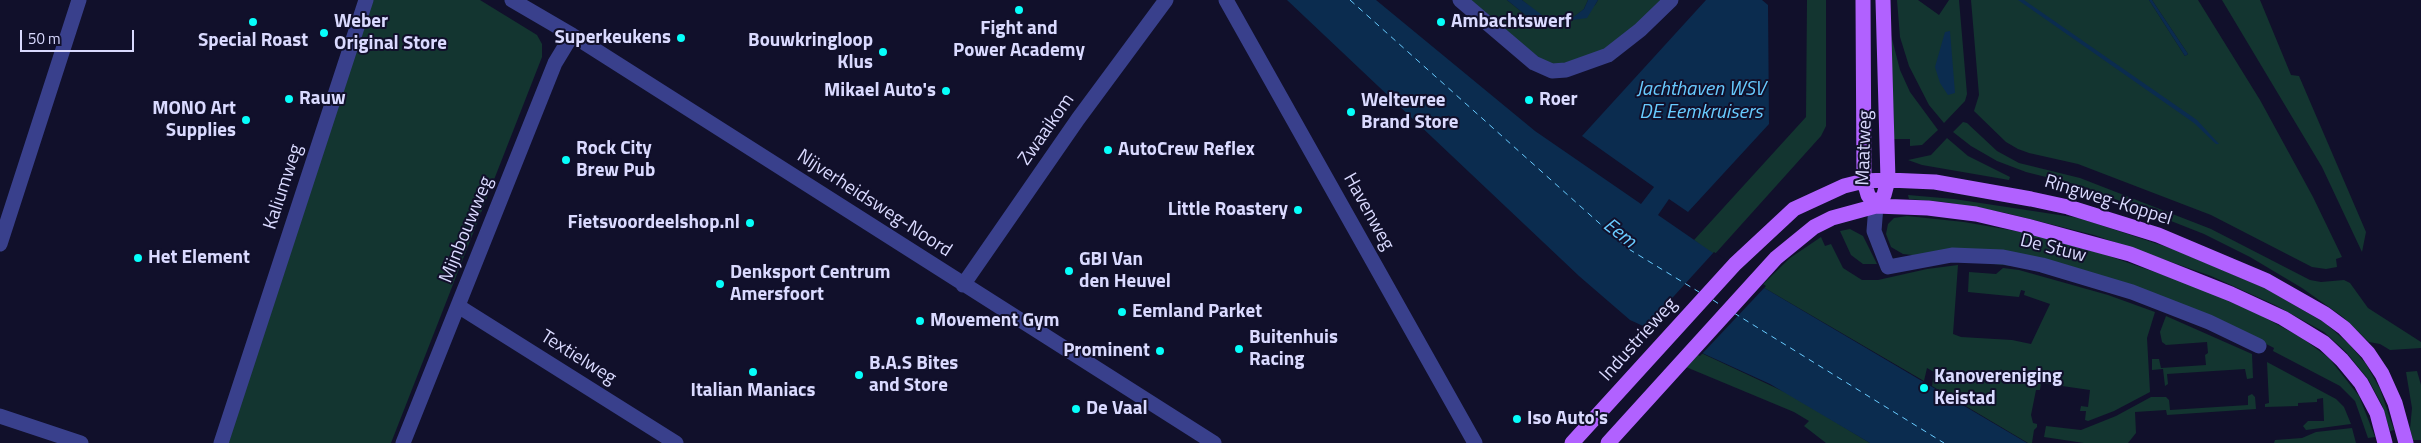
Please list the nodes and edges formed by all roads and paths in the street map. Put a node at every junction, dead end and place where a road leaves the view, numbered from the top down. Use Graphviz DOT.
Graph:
graph roads {
  1 [pos="79,0"];
  2 [pos="366,0"];
  3 [pos="512,0"];
  4 [pos="1166,0"];
  5 [pos="1226,0"];
  6 [pos="1460,0"];
  7 [pos="1671,0"];
  8 [pos="1863,0"];
  9 [pos="1883,0"];
  10 [pos="572,35"];
  11 [pos="1888,180"];
  12 [pos="1864,181"];
  13 [pos="1876,206"];
  14 [pos="0,244"];
  15 [pos="1735,264"];
  16 [pos="964,285"];
  17 [pos="458,306"];
  18 [pos="2259,346"];
  19 [pos="0,416"];
  20 [pos="2404,437"];
  21 [pos="2384,439"];
  22 [pos="81,443"];
  23 [pos="221,443"];
  24 [pos="403,443"];
  25 [pos="676,443"];
  26 [pos="1214,443"];
  27 [pos="1475,443"];
  28 [pos="1572,443"];
  29 [pos="1608,443"];
  1 -- 14 [label="street"];
  2 -- 23 [label="street, Kaliumweg"];
  3 -- 10 [label="street, Nijverheidsweg-Noord"];
  4 -- 16 [label="street, Zwaaikom"];
  5 -- 27 [label="street, Havenweg"];
  6 -- 7 [label="street"];
  8 -- 12 [label="main road, Maatweg"];
  9 -- 11 [label="main road, Maatweg"];
  10 -- 16 [label="street, Nijverheidsweg-Noord"];
  10 -- 17 [label="street, Mijnbouwweg"];
  11 -- 12 [label="main road, Ringweg-Koppel"];
  11 -- 13 [label="main road, Maatweg"];
  11 -- 20 [label="main road, Ringweg-Koppel"];
  12 -- 13 [label="main road, Maatweg"];
  12 -- 15 [label="main road, Ringweg-Koppel"];
  13 -- 18 [label="street, De Stuw"];
  13 -- 21 [label="main road"];
  13 -- 29 [label="main road"];
  15 -- 28 [label="main road, Industrieweg"];
  16 -- 26 [label="street, Nijverheidsweg-Noord"];
  17 -- 24 [label="street, Mijnbouwweg"];
  17 -- 25 [label="street, Textielweg"];
  19 -- 22 [label="street"];
}
